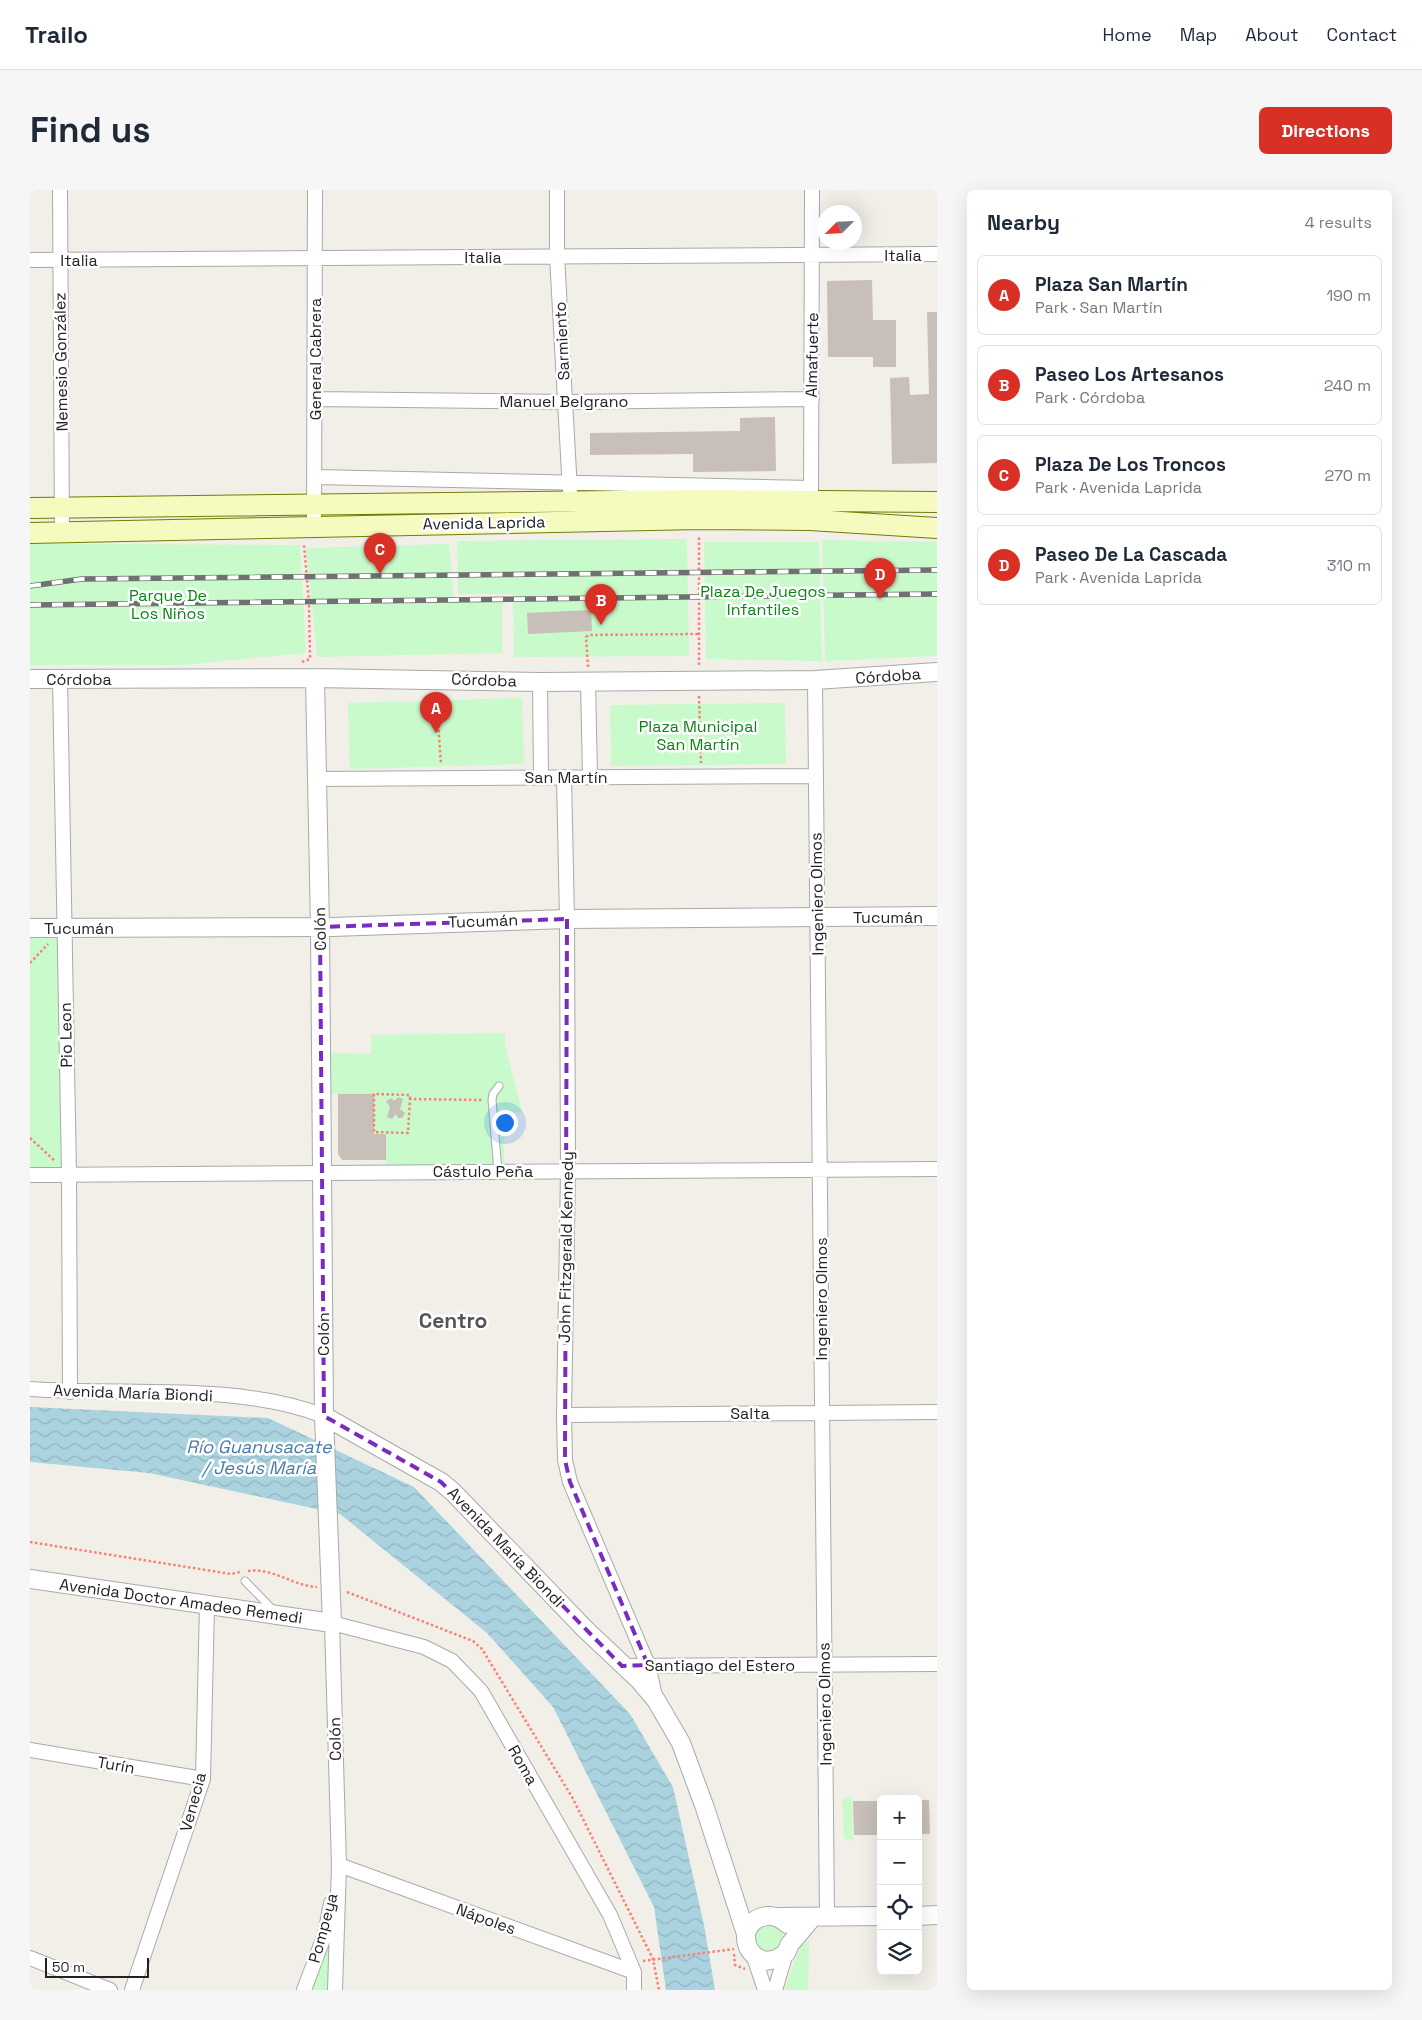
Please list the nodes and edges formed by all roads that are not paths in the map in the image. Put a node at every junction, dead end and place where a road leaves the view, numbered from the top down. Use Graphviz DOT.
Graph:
graph roads {
  1 [pos="60,190"];
  2 [pos="315,190"];
  3 [pos="557,190"];
  4 [pos="812,190"];
  5 [pos="937,254"];
  6 [pos="813,255"];
  7 [pos="557,256"];
  8 [pos="316,258"];
  9 [pos="30,260"];
  10 [pos="60,260"];
  11 [pos="316,399"];
  12 [pos="812,399"];
  13 [pos="565,402"];
  14 [pos="315,477"];
  15 [pos="570,482"];
  16 [pos="937,502"];
  17 [pos="315,504"];
  18 [pos="811,504"];
  19 [pos="62,507"];
  20 [pos="30,508"];
  21 [pos="571,512"];
  22 [pos="937,528"];
  23 [pos="30,534"];
  24 [pos="62,534"];
  25 [pos="313,536"];
  26 [pos="937,672"];
  27 [pos="315,678"];
  28 [pos="30,679"];
  29 [pos="60,679"];
  30 [pos="815,680"];
  31 [pos="588,681"];
  32 [pos="540,682"];
  33 [pos="816,776"];
  34 [pos="541,777"];
  35 [pos="564,777"];
  36 [pos="590,777"];
  37 [pos="317,779"];
  38 [pos="937,916"];
  39 [pos="817,917"];
  40 [pos="567,919"];
  41 [pos="320,927"];
  42 [pos="30,928"];
  43 [pos="63,928"];
  44 [pos="499,1086"];
  45 [pos="937,1168"];
  46 [pos="821,1169"];
  47 [pos="498,1171"];
  48 [pos="568,1171"];
  49 [pos="322,1172"];
  50 [pos="69,1174"];
  51 [pos="30,1175"];
  52 [pos="30,1390"];
  53 [pos="70,1392"];
  54 [pos="937,1412"];
  55 [pos="822,1413"];
  56 [pos="564,1415"];
  57 [pos="324,1424"];
  58 [pos="245,1581"];
  59 [pos="32,1584"];
  60 [pos="207,1605"];
  61 [pos="278,1614"];
  62 [pos="332,1623"];
  63 [pos="824,1664"];
  64 [pos="937,1664"];
  65 [pos="648,1665"];
  66 [pos="622,1666"];
  67 [pos="656,1700"];
  68 [pos="30,1750"];
  69 [pos="203,1779"];
  70 [pos="339,1865"];
  71 [pos="736,1902"];
  72 [pos="937,1915"];
  73 [pos="877,1916"];
  74 [pos="922,1916"];
  75 [pos="769,1917"];
  76 [pos="819,1918"];
  77 [pos="746,1934"];
  78 [pos="788,1948"];
  79 [pos="753,1954"];
  80 [pos="30,1958"];
  81 [pos="634,1972"];
  82 [pos="110,1990"];
  83 [pos="132,1990"];
  84 [pos="304,1990"];
  85 [pos="335,1990"];
  86 [pos="634,1990"];
  87 [pos="765,1990"];
  88 [pos="775,1990"];
  1 -- 10 [label="street, Nemesio González"];
  2 -- 8 [label="street, General Cabrera"];
  3 -- 7 [label="street, Sarmiento"];
  4 -- 6 [label="street, Almafuerte"];
  5 -- 6 [label="street, Italia"];
  6 -- 7 [label="street, Italia"];
  6 -- 12 [label="street, Almafuerte"];
  7 -- 8 [label="street, Italia"];
  7 -- 13 [label="street, Sarmiento"];
  8 -- 10 [label="street, Italia"];
  8 -- 11 [label="street, General Cabrera"];
  9 -- 10 [label="street, Italia"];
  10 -- 19 [label="street, Nemesio González"];
  11 -- 13 [label="street, Manuel Belgrano"];
  11 -- 14 [label="street, General Cabrera"];
  12 -- 13 [label="street, Manuel Belgrano"];
  12 -- 18 [label="street, Almafuerte"];
  13 -- 15 [label="street, Sarmiento"];
  14 -- 15 [label="street"];
  14 -- 17 [label="street, General Cabrera"];
  15 -- 18 [label="street"];
  15 -- 21 [label="street, Sarmiento"];
  16 -- 18 [label="main road, Avenida Laprida"];
  17 -- 19 [label="main road, Avenida Laprida"];
  17 -- 21 [label="main road, Avenida Laprida"];
  17 -- 25 [label="street, General Cabrera"];
  18 -- 21 [label="main road, Avenida Laprida"];
  18 -- 21 [label="main road, Avenida Laprida"];
  18 -- 22 [label="main road, Avenida Laprida"];
  19 -- 20 [label="main road, Avenida Laprida"];
  19 -- 24 [label="street, Nemesio González"];
  21 -- 25 [label="main road, Avenida Laprida"];
  23 -- 24 [label="main road, Avenida Laprida"];
  24 -- 25 [label="main road, Avenida Laprida"];
  26 -- 30 [label="street, Córdoba"];
  27 -- 29 [label="street, Córdoba"];
  27 -- 32 [label="street, Córdoba"];
  27 -- 37 [label="street, Colón"];
  28 -- 29 [label="street, Córdoba"];
  29 -- 43 [label="street, Pio Leon"];
  30 -- 31 [label="street, Córdoba"];
  30 -- 33 [label="street, Ingeniero Olmos"];
  31 -- 32 [label="street, Córdoba"];
  31 -- 36 [label="street"];
  32 -- 34 [label="street"];
  33 -- 36 [label="street, San Martín"];
  33 -- 39 [label="street, Ingeniero Olmos"];
  34 -- 35 [label="street, San Martín"];
  34 -- 37 [label="street, San Martín"];
  35 -- 36 [label="street, San Martín"];
  35 -- 40 [label="street, John Fitzgerald Kennedy"];
  37 -- 41 [label="street, Colón"];
  38 -- 39 [label="street, Tucumán"];
  39 -- 40 [label="street, Tucumán"];
  39 -- 46 [label="street, Ingeniero Olmos"];
  40 -- 41 [label="street, Tucumán"];
  40 -- 48 [label="street, John Fitzgerald Kennedy"];
  41 -- 43 [label="street, Tucumán"];
  41 -- 49 [label="street, Colón"];
  42 -- 43 [label="street, Tucumán"];
  43 -- 50 [label="street, Pio Leon"];
  44 -- 47 [label="lane"];
  45 -- 46 [label="street, Cástulo Peña"];
  46 -- 48 [label="street, Cástulo Peña"];
  46 -- 55 [label="street, Ingeniero Olmos"];
  47 -- 48 [label="street, Cástulo Peña"];
  47 -- 49 [label="street, Cástulo Peña"];
  48 -- 56 [label="street, John Fitzgerald Kennedy"];
  49 -- 50 [label="street, Cástulo Peña"];
  49 -- 57 [label="street, Colón"];
  50 -- 51 [label="street, Cástulo Peña"];
  50 -- 53 [label="street, Pio Leon"];
  52 -- 53 [label="street, Avenida María Biondi"];
  53 -- 57 [label="street, Avenida María Biondi"];
  54 -- 55 [label="street, Salta"];
  55 -- 56 [label="street, Salta"];
  55 -- 63 [label="street, Ingeniero Olmos"];
  56 -- 65 [label="street, John Fitzgerald Kennedy"];
  57 -- 62 [label="street, Colón"];
  57 -- 66 [label="street, Avenida María Biondi"];
  58 -- 61 [label="lane"];
  59 -- 60 [label="street, Avenida Doctor Amadeo Remedi"];
  60 -- 61 [label="street, Avenida Doctor Amadeo Remedi"];
  60 -- 69 [label="street, Venecia"];
  61 -- 62 [label="street, Avenida Doctor Amadeo Remedi"];
  62 -- 70 [label="street, Colón"];
  62 -- 81 [label="street, Roma"];
  63 -- 64 [label="street, Santiago del Estero"];
  63 -- 65 [label="street, Santiago del Estero"];
  63 -- 76 [label="street, Ingeniero Olmos"];
  65 -- 66 [label="street, Santiago del Estero"];
  65 -- 67 [label="street, John Fitzgerald Kennedy"];
  66 -- 67 [label="street, Avenida María Biondi"];
  67 -- 71 [label="street, Avenida María Biondi"];
  68 -- 69 [label="street, Turín"];
  69 -- 83 [label="street, Venecia"];
  70 -- 81 [label="street, Nápoles"];
  70 -- 84 [label="street, Pompeya"];
  70 -- 85 [label="street, Colón"];
  71 -- 75 [label="street"];
  71 -- 77 [label="street, Avenida María Biondi"];
  72 -- 74 [label="street"];
  73 -- 76 [label="street"];
  75 -- 76 [label="street"];
  75 -- 77 [label="street"];
  75 -- 78 [label="street"];
  76 -- 78 [label="street"];
  77 -- 79 [label="street"];
  78 -- 79 [label="street"];
  78 -- 88 [label="street"];
  79 -- 87 [label="street"];
  80 -- 82 [label="street"];
  81 -- 86 [label="street, Roma"];
}
